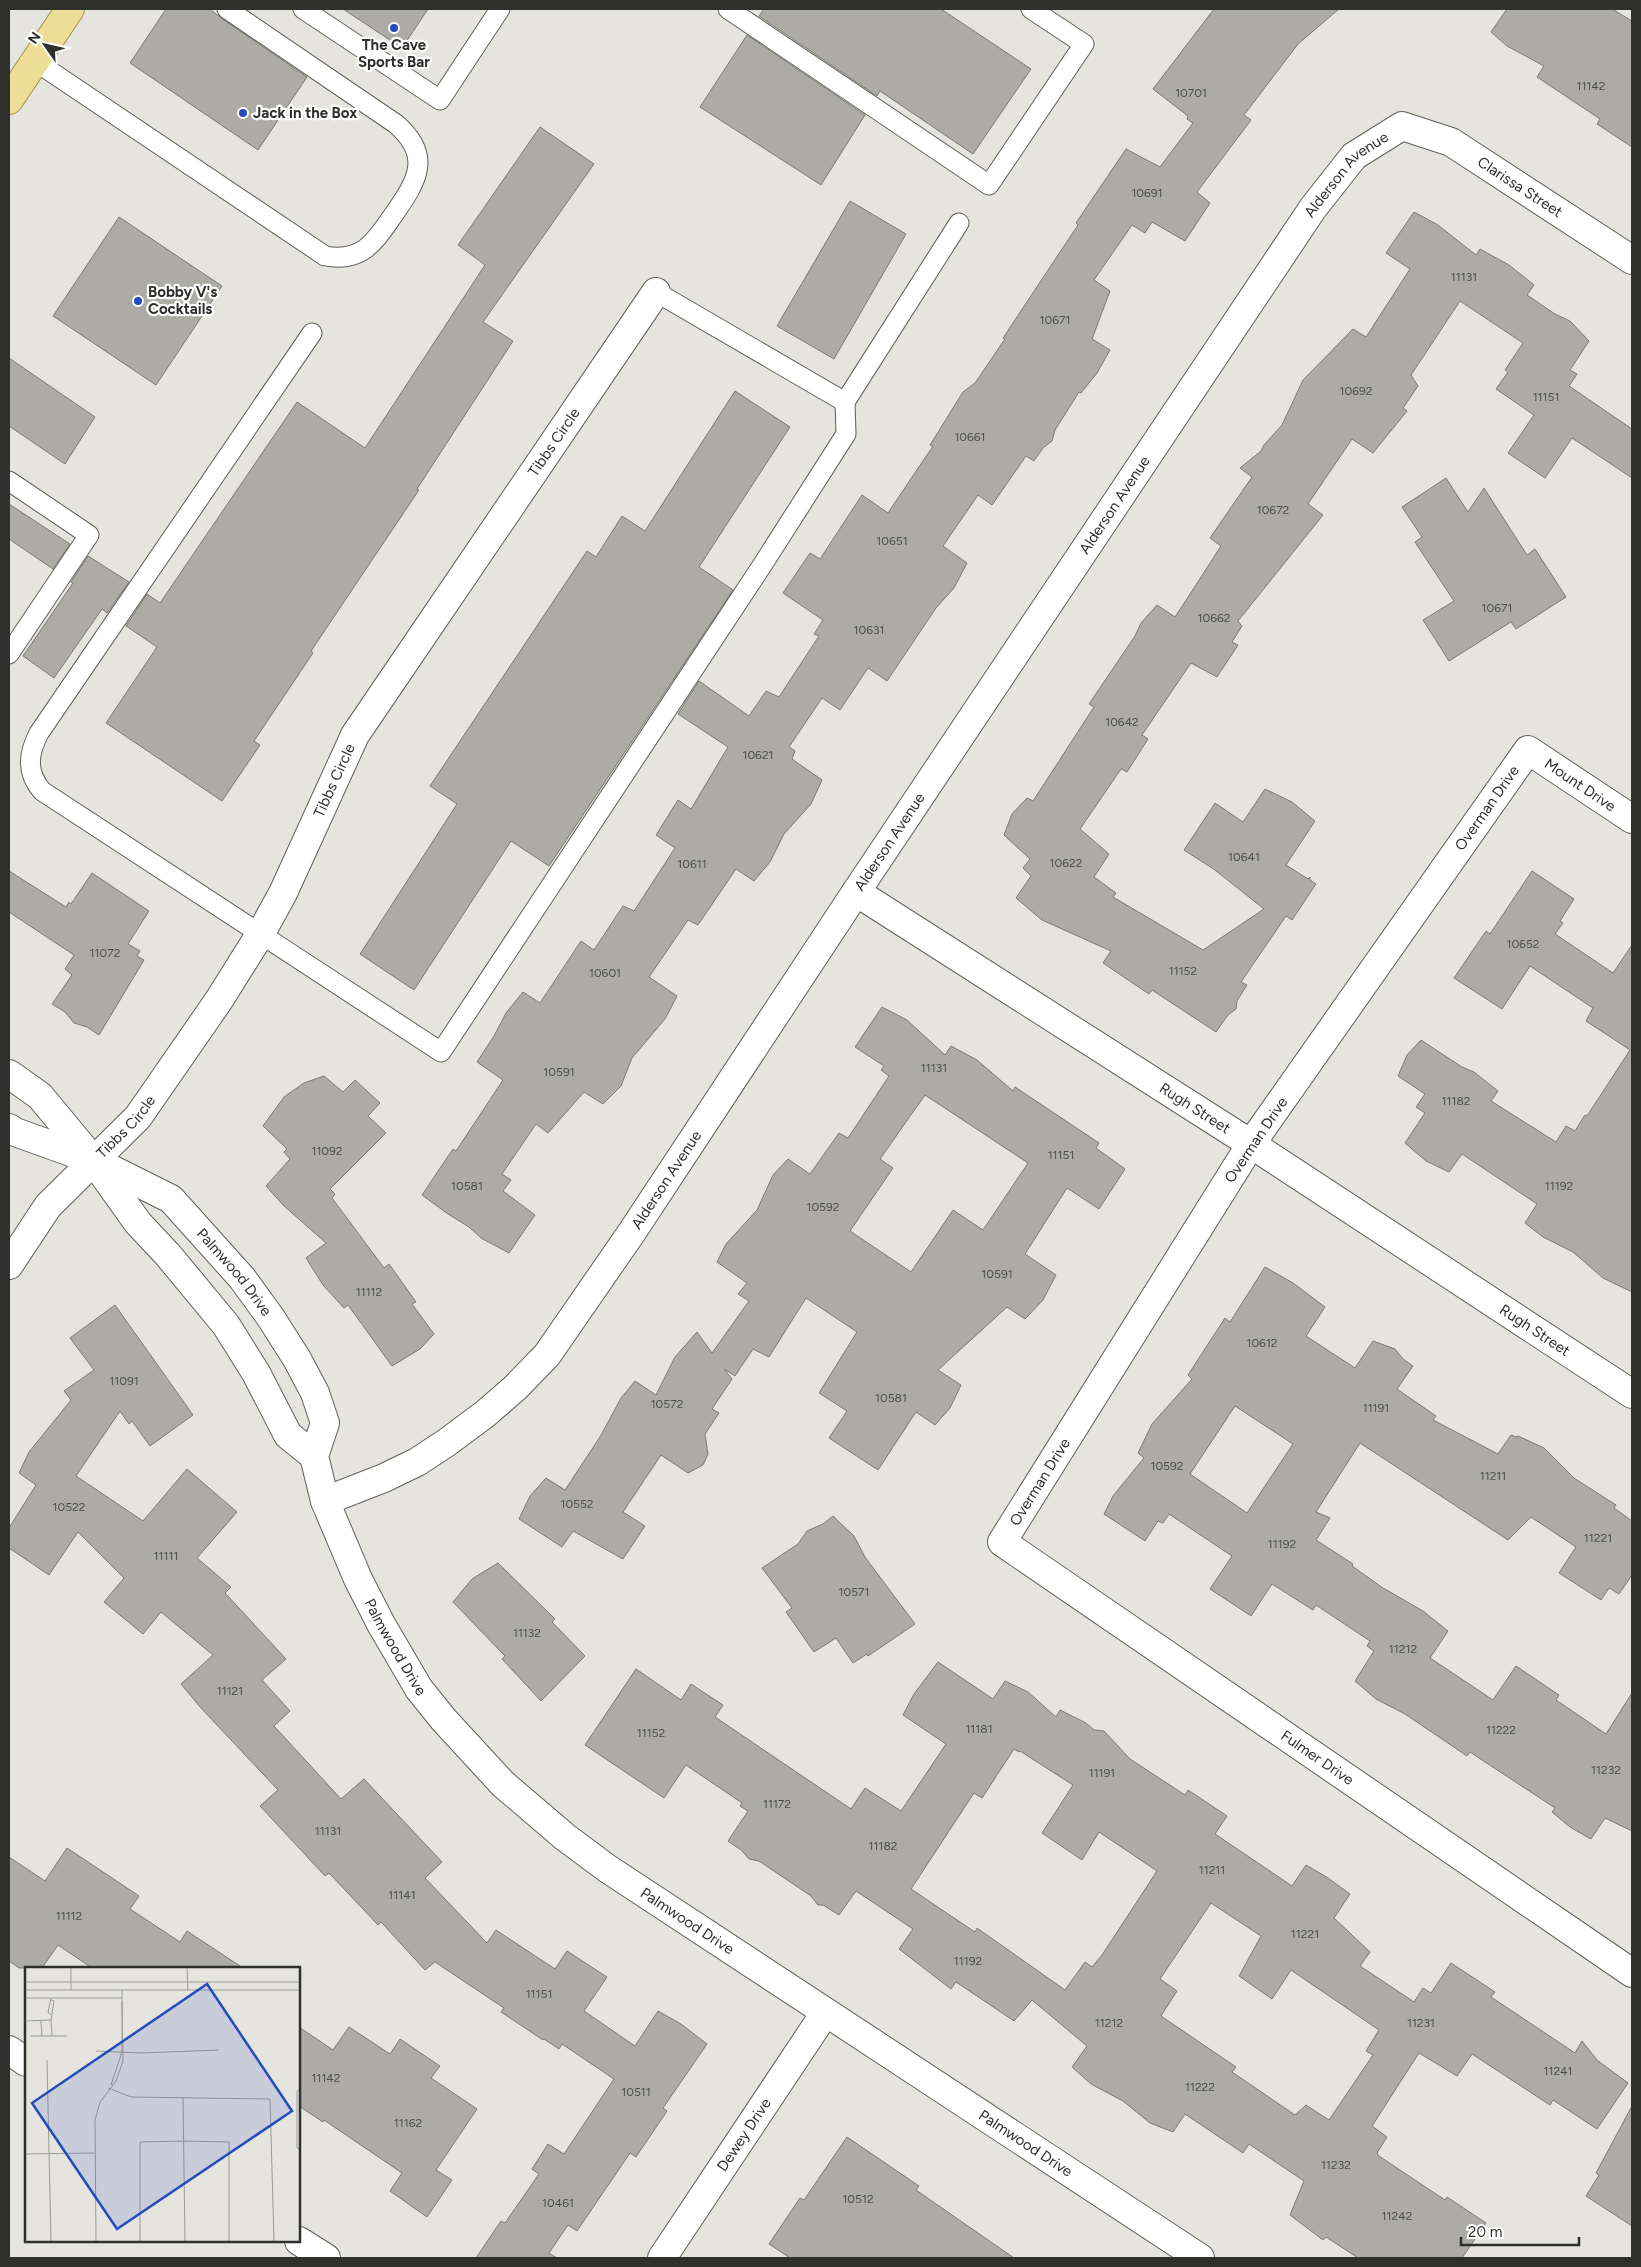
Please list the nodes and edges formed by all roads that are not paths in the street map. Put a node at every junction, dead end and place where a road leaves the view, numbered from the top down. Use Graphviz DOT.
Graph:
graph roads {
  1 [pos="70,9"];
  2 [pos="227,9"];
  3 [pos="303,9"];
  4 [pos="500,9"];
  5 [pos="728,9"];
  6 [pos="1031,9"];
  7 [pos="34,61"];
  8 [pos="9,100"];
  9 [pos="1402,126"];
  10 [pos="959,222"];
  11 [pos="1632,260"];
  12 [pos="656,292"];
  13 [pos="312,333"];
  14 [pos="845,402"];
  15 [pos="9,481"];
  16 [pos="9,654"];
  17 [pos="1528,750"];
  18 [pos="1632,819"];
  19 [pos="856,892"];
  20 [pos="261,933"];
  21 [pos="9,1074"];
  22 [pos="9,1128"];
  23 [pos="1251,1144"];
  24 [pos="93,1160"];
  25 [pos="9,1265"];
  26 [pos="1632,1394"];
  27 [pos="314,1456"];
  28 [pos="325,1501"];
  29 [pos="1002,1542"];
  30 [pos="1632,1973"];
  31 [pos="825,2013"];
  32 [pos="9,2050"];
  33 [pos="25,2061"];
  34 [pos="300,2242"];
  35 [pos="326,2258"];
  36 [pos="662,2258"];
  37 [pos="1200,2258"];
  1 -- 7 [label="main road"];
  2 -- 7 [label="lane"];
  3 -- 4 [label="lane"];
  5 -- 6 [label="lane"];
  7 -- 8 [label="main road"];
  9 -- 11 [label="street, Clarissa Street"];
  9 -- 19 [label="street, Alderson Avenue"];
  10 -- 14 [label="lane"];
  12 -- 14 [label="lane"];
  12 -- 20 [label="street, Tibbs Circle"];
  13 -- 20 [label="lane"];
  14 -- 20 [label="lane"];
  15 -- 16 [label="lane"];
  17 -- 18 [label="street, Mount Drive"];
  17 -- 23 [label="street, Overman Drive"];
  19 -- 23 [label="street, Rugh Street"];
  19 -- 28 [label="street, Alderson Avenue"];
  20 -- 24 [label="street, Tibbs Circle"];
  21 -- 24 [label="street, Palmwood Drive"];
  22 -- 24 [label="street, Palmwood Drive"];
  23 -- 26 [label="street, Rugh Street"];
  23 -- 29 [label="street, Overman Drive"];
  24 -- 25 [label="street, Tibbs Circle"];
  24 -- 27 [label="street, Palmwood Drive"];
  24 -- 27 [label="street, Palmwood Drive"];
  27 -- 28 [label="street, Palmwood Drive"];
  28 -- 31 [label="street, Palmwood Drive"];
  29 -- 30 [label="street, Fulmer Drive"];
  31 -- 36 [label="street, Dewey Drive"];
  31 -- 37 [label="street, Palmwood Drive"];
  32 -- 33 [label="street"];
  34 -- 35 [label="street"];
}
